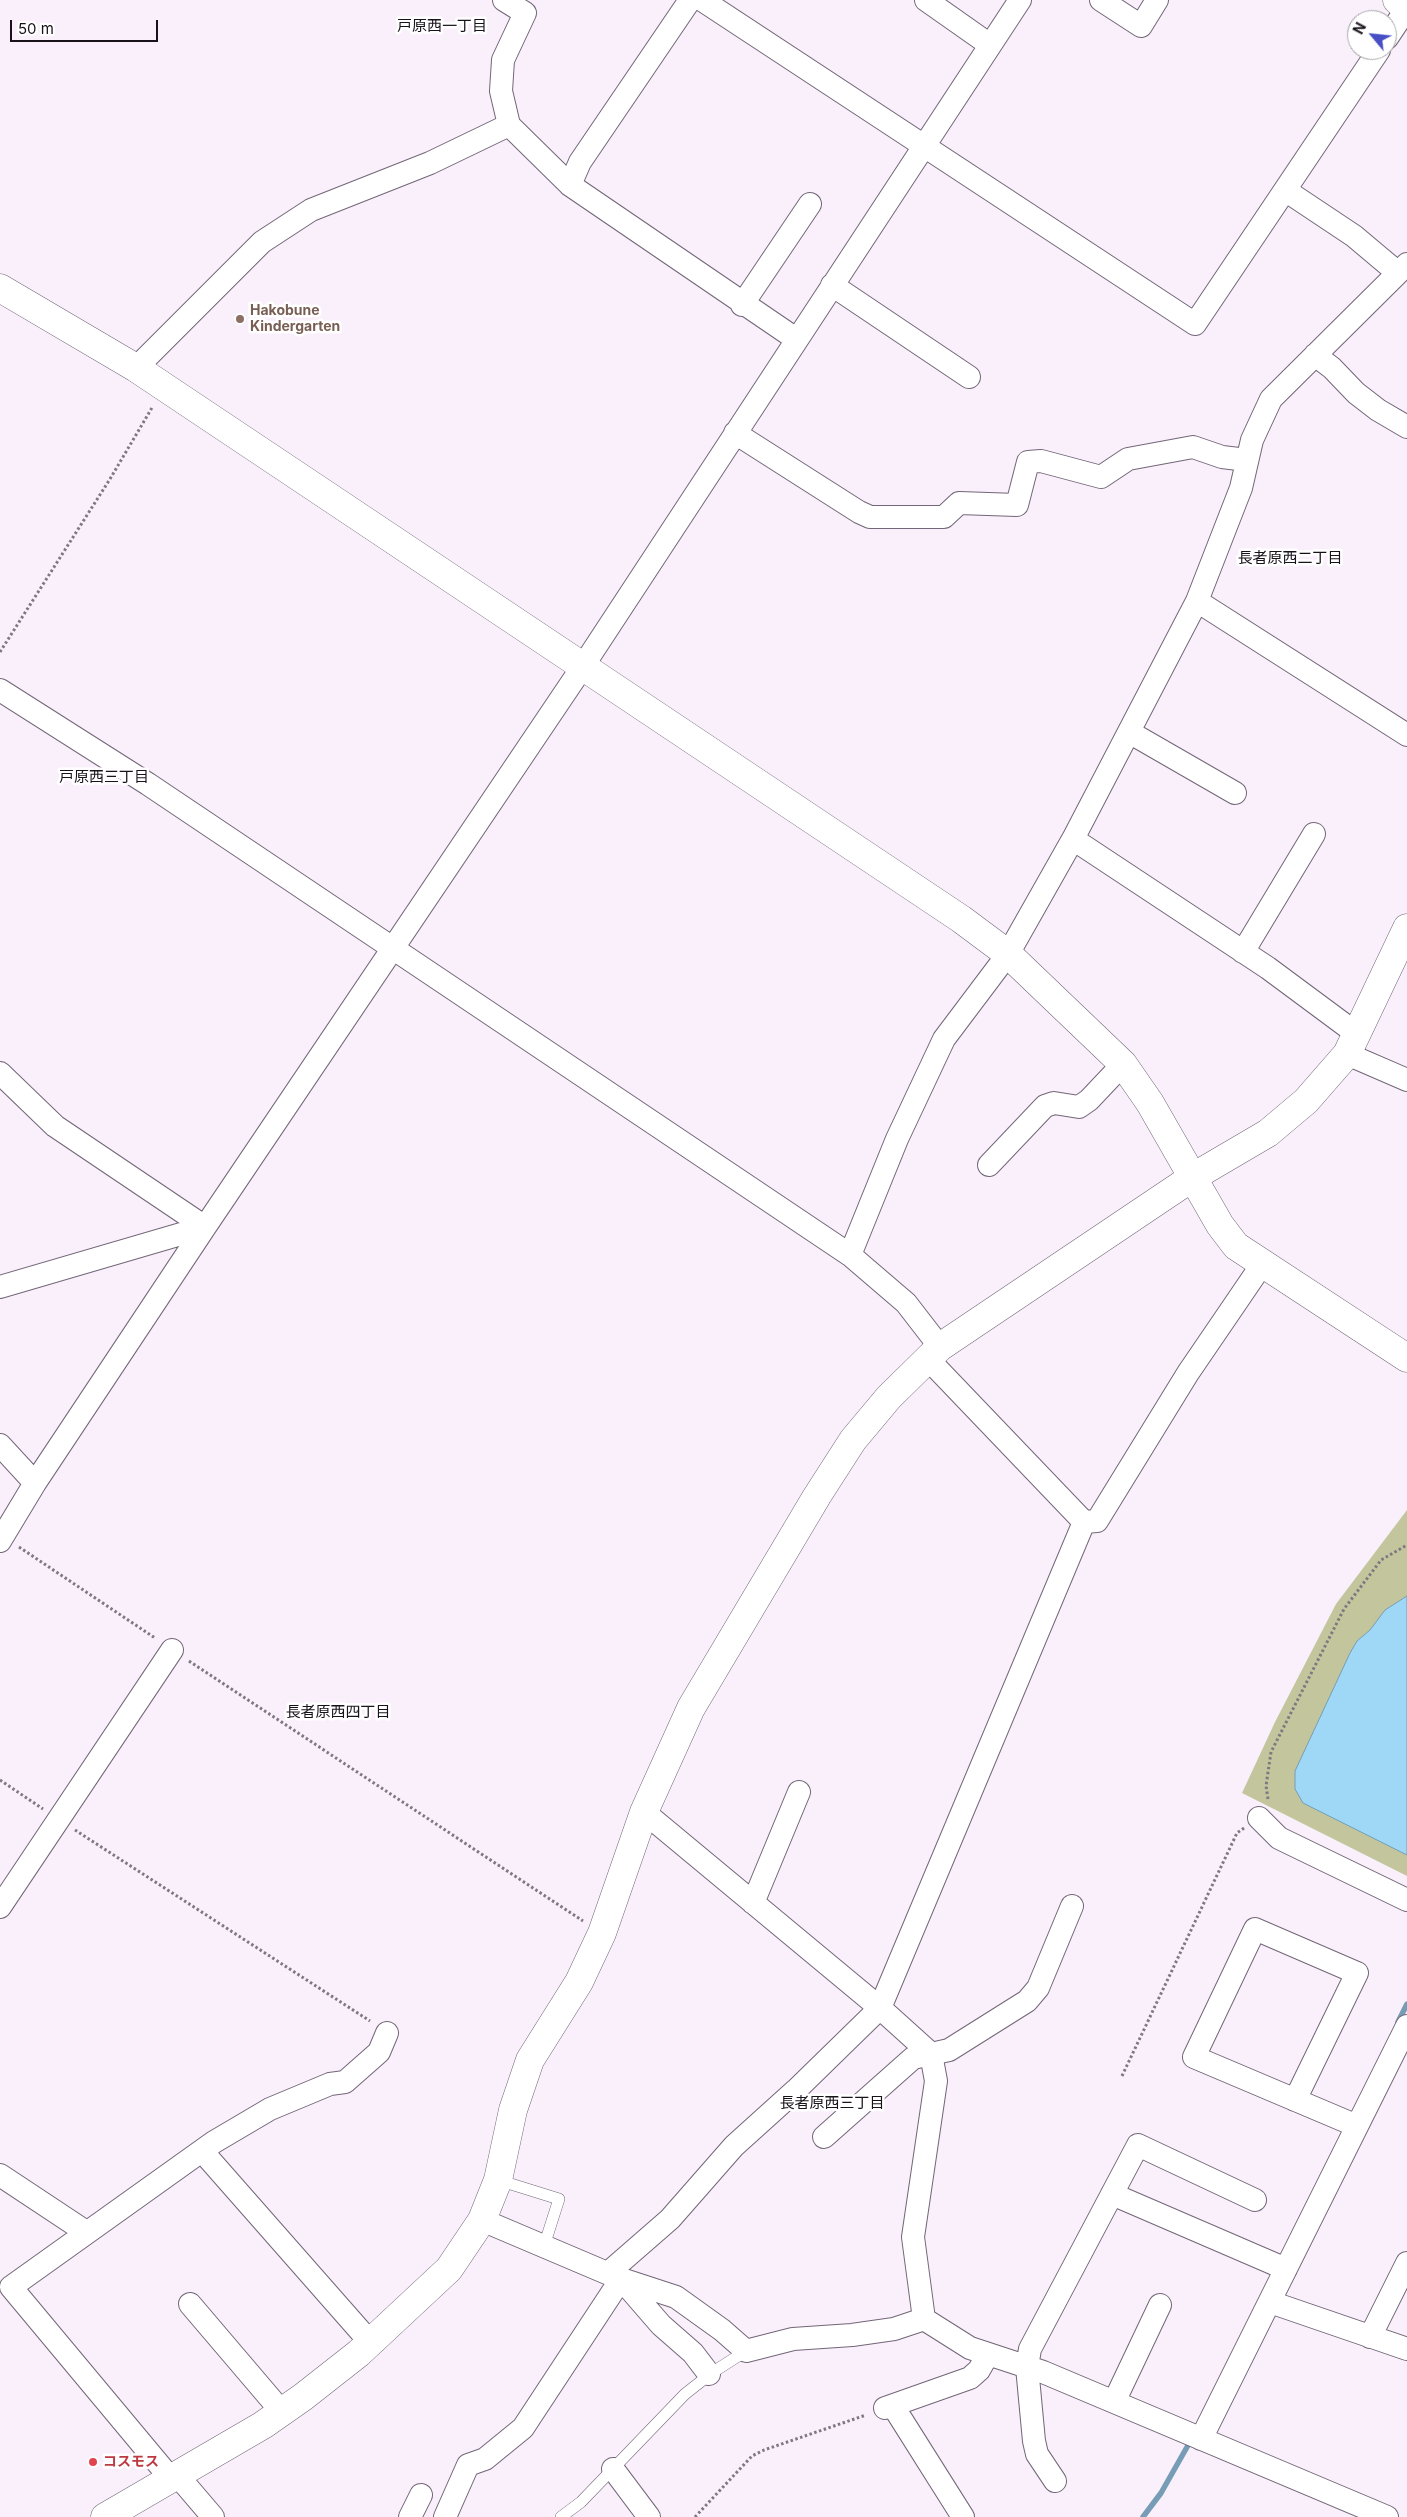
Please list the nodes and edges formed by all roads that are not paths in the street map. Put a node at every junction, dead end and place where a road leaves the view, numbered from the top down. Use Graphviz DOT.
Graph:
graph roads {
  1 [pos="504,0"];
  2 [pos="690,0"];
  3 [pos="702,0"];
  4 [pos="926,0"];
  5 [pos="1020,0"];
  6 [pos="1101,0"];
  7 [pos="1158,0"];
  8 [pos="1397,0"];
  9 [pos="1407,9"];
  10 [pos="1397,24"];
  11 [pos="990,45"];
  12 [pos="1372,60"];
  13 [pos="509,125"];
  14 [pos="923,146"];
  15 [pos="570,185"];
  16 [pos="1285,190"];
  17 [pos="810,204"];
  18 [pos="1403,268"];
  19 [pos="832,285"];
  20 [pos="0,288"];
  21 [pos="742,305"];
  22 [pos="796,339"];
  23 [pos="1314,355"];
  24 [pos="136,368"];
  25 [pos="969,376"];
  26 [pos="1407,427"];
  27 [pos="735,433"];
  28 [pos="1247,460"];
  29 [pos="1197,601"];
  30 [pos="583,666"];
  31 [pos="0,690"];
  32 [pos="1129,732"];
  33 [pos="1407,736"];
  34 [pos="1236,793"];
  35 [pos="1314,834"];
  36 [pos="1074,839"];
  37 [pos="1407,928"];
  38 [pos="391,948"];
  39 [pos="1243,952"];
  40 [pos="1008,954"];
  41 [pos="1352,1044"];
  42 [pos="1123,1064"];
  43 [pos="0,1073"];
  44 [pos="1407,1080"];
  45 [pos="988,1165"];
  46 [pos="1193,1176"];
  47 [pos="205,1227"];
  48 [pos="850,1256"];
  49 [pos="1262,1263"];
  50 [pos="0,1287"];
  51 [pos="934,1353"];
  52 [pos="1407,1358"];
  53 [pos="0,1445"];
  54 [pos="35,1483"];
  55 [pos="1084,1522"];
  56 [pos="1,1539"];
  57 [pos="172,1650"];
  58 [pos="799,1792"];
  59 [pos="1264,1810"];
  60 [pos="644,1812"];
  61 [pos="1407,1900"];
  62 [pos="753,1903"];
  63 [pos="1072,1906"];
  64 [pos="0,1907"];
  65 [pos="880,2008"];
  66 [pos="387,2033"];
  67 [pos="1404,2039"];
  68 [pos="931,2054"];
  69 [pos="1295,2100"];
  70 [pos="1357,2126"];
  71 [pos="824,2137"];
  72 [pos="202,2150"];
  73 [pos="0,2175"];
  74 [pos="498,2180"];
  75 [pos="1112,2194"];
  76 [pos="1255,2200"];
  77 [pos="482,2220"];
  78 [pos="86,2232"];
  79 [pos="544,2246"];
  80 [pos="1407,2263"];
  81 [pos="1286,2269"];
  82 [pos="614,2276"];
  83 [pos="1270,2302"];
  84 [pos="190,2304"];
  85 [pos="1160,2305"];
  86 [pos="924,2319"];
  87 [pos="1370,2336"];
  88 [pos="370,2342"];
  89 [pos="1407,2349"];
  90 [pos="746,2350"];
  91 [pos="988,2354"];
  92 [pos="1028,2366"];
  93 [pos="710,2374"];
  94 [pos="1114,2402"];
  95 [pos="282,2412"];
  96 [pos="1201,2439"];
  97 [pos="613,2469"];
  98 [pos="175,2478"];
  99 [pos="1054,2481"];
  100 [pos="421,2495"];
  101 [pos="105,2517"];
  102 [pos="214,2517"];
  103 [pos="410,2517"];
  104 [pos="445,2517"];
  105 [pos="561,2517"];
  106 [pos="649,2517"];
  107 [pos="963,2517"];
  108 [pos="1387,2517"];
  1 -- 13 [label="street"];
  2 -- 15 [label="street"];
  3 -- 14 [label="street"];
  4 -- 11 [label="street"];
  5 -- 11 [label="street"];
  6 -- 7 [label="street"];
  8 -- 9 [label="street"];
  9 -- 10 [label="street"];
  11 -- 14 [label="street"];
  12 -- 16 [label="street"];
  13 -- 15 [label="street"];
  13 -- 24 [label="street"];
  14 -- 16 [label="street"];
  14 -- 19 [label="street"];
  15 -- 21 [label="street"];
  16 -- 18 [label="street"];
  17 -- 21 [label="street"];
  18 -- 23 [label="street"];
  19 -- 22 [label="street"];
  19 -- 25 [label="street"];
  20 -- 24 [label="street"];
  21 -- 22 [label="street"];
  22 -- 27 [label="street"];
  23 -- 26 [label="street"];
  23 -- 28 [label="street"];
  24 -- 30 [label="street"];
  27 -- 28 [label="street"];
  27 -- 30 [label="street"];
  28 -- 29 [label="street"];
  29 -- 32 [label="street"];
  29 -- 33 [label="street"];
  30 -- 38 [label="street"];
  30 -- 40 [label="street"];
  31 -- 38 [label="street"];
  32 -- 34 [label="street"];
  32 -- 36 [label="street"];
  35 -- 39 [label="street"];
  36 -- 39 [label="street"];
  36 -- 40 [label="street"];
  37 -- 41 [label="street"];
  38 -- 47 [label="street"];
  38 -- 48 [label="street"];
  39 -- 41 [label="street"];
  40 -- 42 [label="street"];
  40 -- 48 [label="street"];
  41 -- 44 [label="street"];
  41 -- 46 [label="street"];
  42 -- 45 [label="street"];
  42 -- 46 [label="street"];
  43 -- 47 [label="street"];
  46 -- 49 [label="street"];
  46 -- 51 [label="street"];
  47 -- 50 [label="street"];
  47 -- 54 [label="street"];
  48 -- 51 [label="street"];
  49 -- 52 [label="street"];
  49 -- 55 [label="street"];
  51 -- 55 [label="street"];
  51 -- 60 [label="street"];
  53 -- 54 [label="street"];
  54 -- 56 [label="street"];
  55 -- 65 [label="street"];
  57 -- 64 [label="street"];
  58 -- 62 [label="street"];
  59 -- 61 [label="street"];
  60 -- 62 [label="street"];
  60 -- 74 [label="street"];
  62 -- 65 [label="street"];
  63 -- 68 [label="street"];
  65 -- 68 [label="street"];
  65 -- 82 [label="street"];
  66 -- 72 [label="street"];
  67 -- 70 [label="street"];
  68 -- 71 [label="street"];
  68 -- 86 [label="street"];
  69 -- 69 [label="street"];
  69 -- 70 [label="street"];
  70 -- 81 [label="street"];
  72 -- 78 [label="street"];
  72 -- 88 [label="street"];
  73 -- 78 [label="street"];
  74 -- 77 [label="street"];
  74 -- 79 [label="lane"];
  75 -- 76 [label="street"];
  75 -- 81 [label="street"];
  75 -- 92 [label="street"];
  77 -- 79 [label="street"];
  77 -- 88 [label="street"];
  78 -- 98 [label="street"];
  79 -- 82 [label="street"];
  80 -- 87 [label="street"];
  81 -- 83 [label="street"];
  82 -- 90 [label="street"];
  82 -- 93 [label="street"];
  82 -- 104 [label="street"];
  83 -- 87 [label="street"];
  83 -- 96 [label="street"];
  84 -- 95 [label="street"];
  85 -- 94 [label="street"];
  86 -- 90 [label="street"];
  86 -- 91 [label="street"];
  87 -- 89 [label="street"];
  88 -- 95 [label="street"];
  90 -- 93 [label="lane"];
  91 -- 92 [label="street"];
  91 -- 107 [label="street"];
  92 -- 94 [label="street"];
  92 -- 99 [label="street"];
  93 -- 97 [label="lane"];
  94 -- 96 [label="street"];
  95 -- 98 [label="street"];
  96 -- 108 [label="street"];
  97 -- 105 [label="lane"];
  97 -- 106 [label="street"];
  98 -- 101 [label="street"];
  98 -- 102 [label="street"];
  100 -- 103 [label="street"];
}
